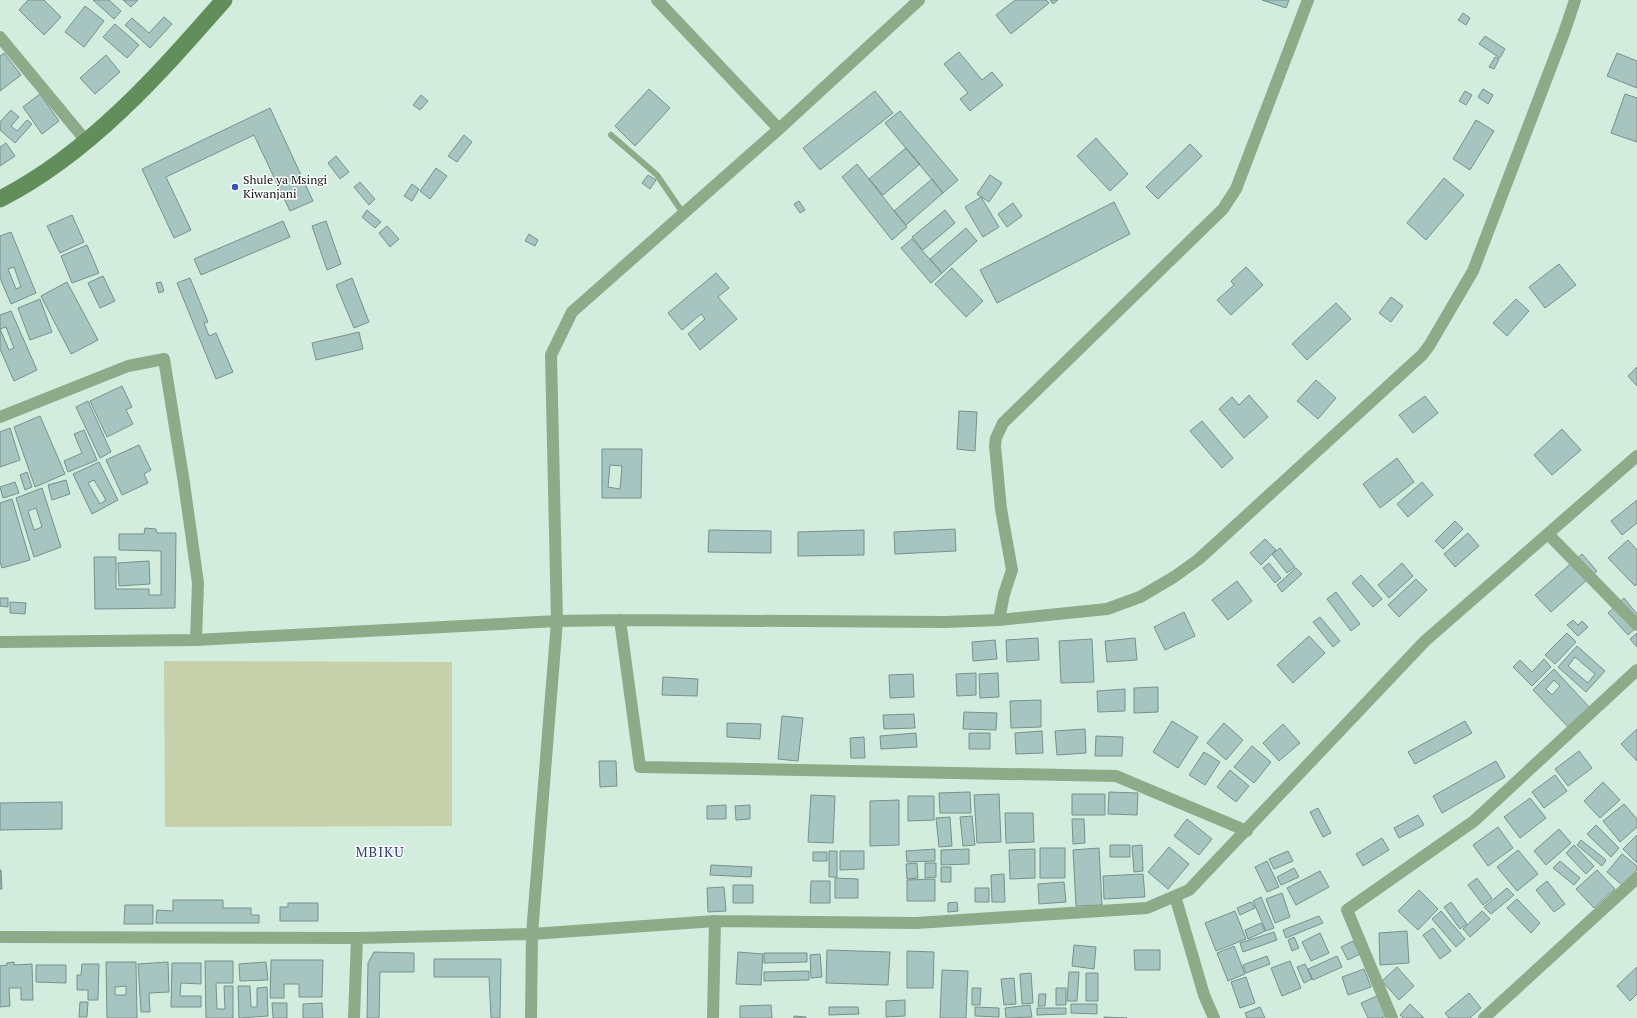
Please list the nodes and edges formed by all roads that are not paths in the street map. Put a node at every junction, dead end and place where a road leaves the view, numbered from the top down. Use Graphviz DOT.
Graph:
graph roads {
  1 [pos="224,0"];
  2 [pos="657,0"];
  3 [pos="919,0"];
  4 [pos="1308,0"];
  5 [pos="1575,0"];
  6 [pos="0,37"];
  7 [pos="779,129"];
  8 [pos="611,135"];
  9 [pos="87,142"];
  10 [pos="0,199"];
  11 [pos="683,213"];
  12 [pos="0,417"];
  13 [pos="1637,456"];
  14 [pos="1548,534"];
  15 [pos="620,620"];
  16 [pos="999,620"];
  17 [pos="556,621"];
  18 [pos="1637,624"];
  19 [pos="196,640"];
  20 [pos="0,642"];
  21 [pos="1637,670"];
  22 [pos="1246,831"];
  23 [pos="1637,878"];
  24 [pos="1175,896"];
  25 [pos="715,921"];
  26 [pos="532,934"];
  27 [pos="0,937"];
  28 [pos="357,938"];
  29 [pos="354,1018"];
  30 [pos="532,1018"];
  31 [pos="713,1018"];
  32 [pos="1214,1018"];
  33 [pos="1392,1018"];
  34 [pos="1484,1018"];
  1 -- 9 [label="street"];
  2 -- 7 [label="street"];
  3 -- 7 [label="street"];
  4 -- 16 [label="street"];
  5 -- 16 [label="street"];
  6 -- 9 [label="street"];
  7 -- 11 [label="street"];
  8 -- 11 [label="lane"];
  9 -- 10 [label="street"];
  11 -- 17 [label="street"];
  12 -- 19 [label="street"];
  13 -- 14 [label="street"];
  14 -- 18 [label="street"];
  14 -- 22 [label="street"];
  15 -- 16 [label="street"];
  15 -- 17 [label="street"];
  15 -- 22 [label="street"];
  17 -- 19 [label="street"];
  17 -- 26 [label="street"];
  19 -- 20 [label="street"];
  21 -- 33 [label="street"];
  22 -- 24 [label="street"];
  23 -- 34 [label="street"];
  24 -- 25 [label="street"];
  24 -- 32 [label="street"];
  25 -- 26 [label="street"];
  25 -- 31 [label="street"];
  26 -- 28 [label="street"];
  26 -- 30 [label="street"];
  27 -- 28 [label="street"];
  28 -- 29 [label="street"];
}
